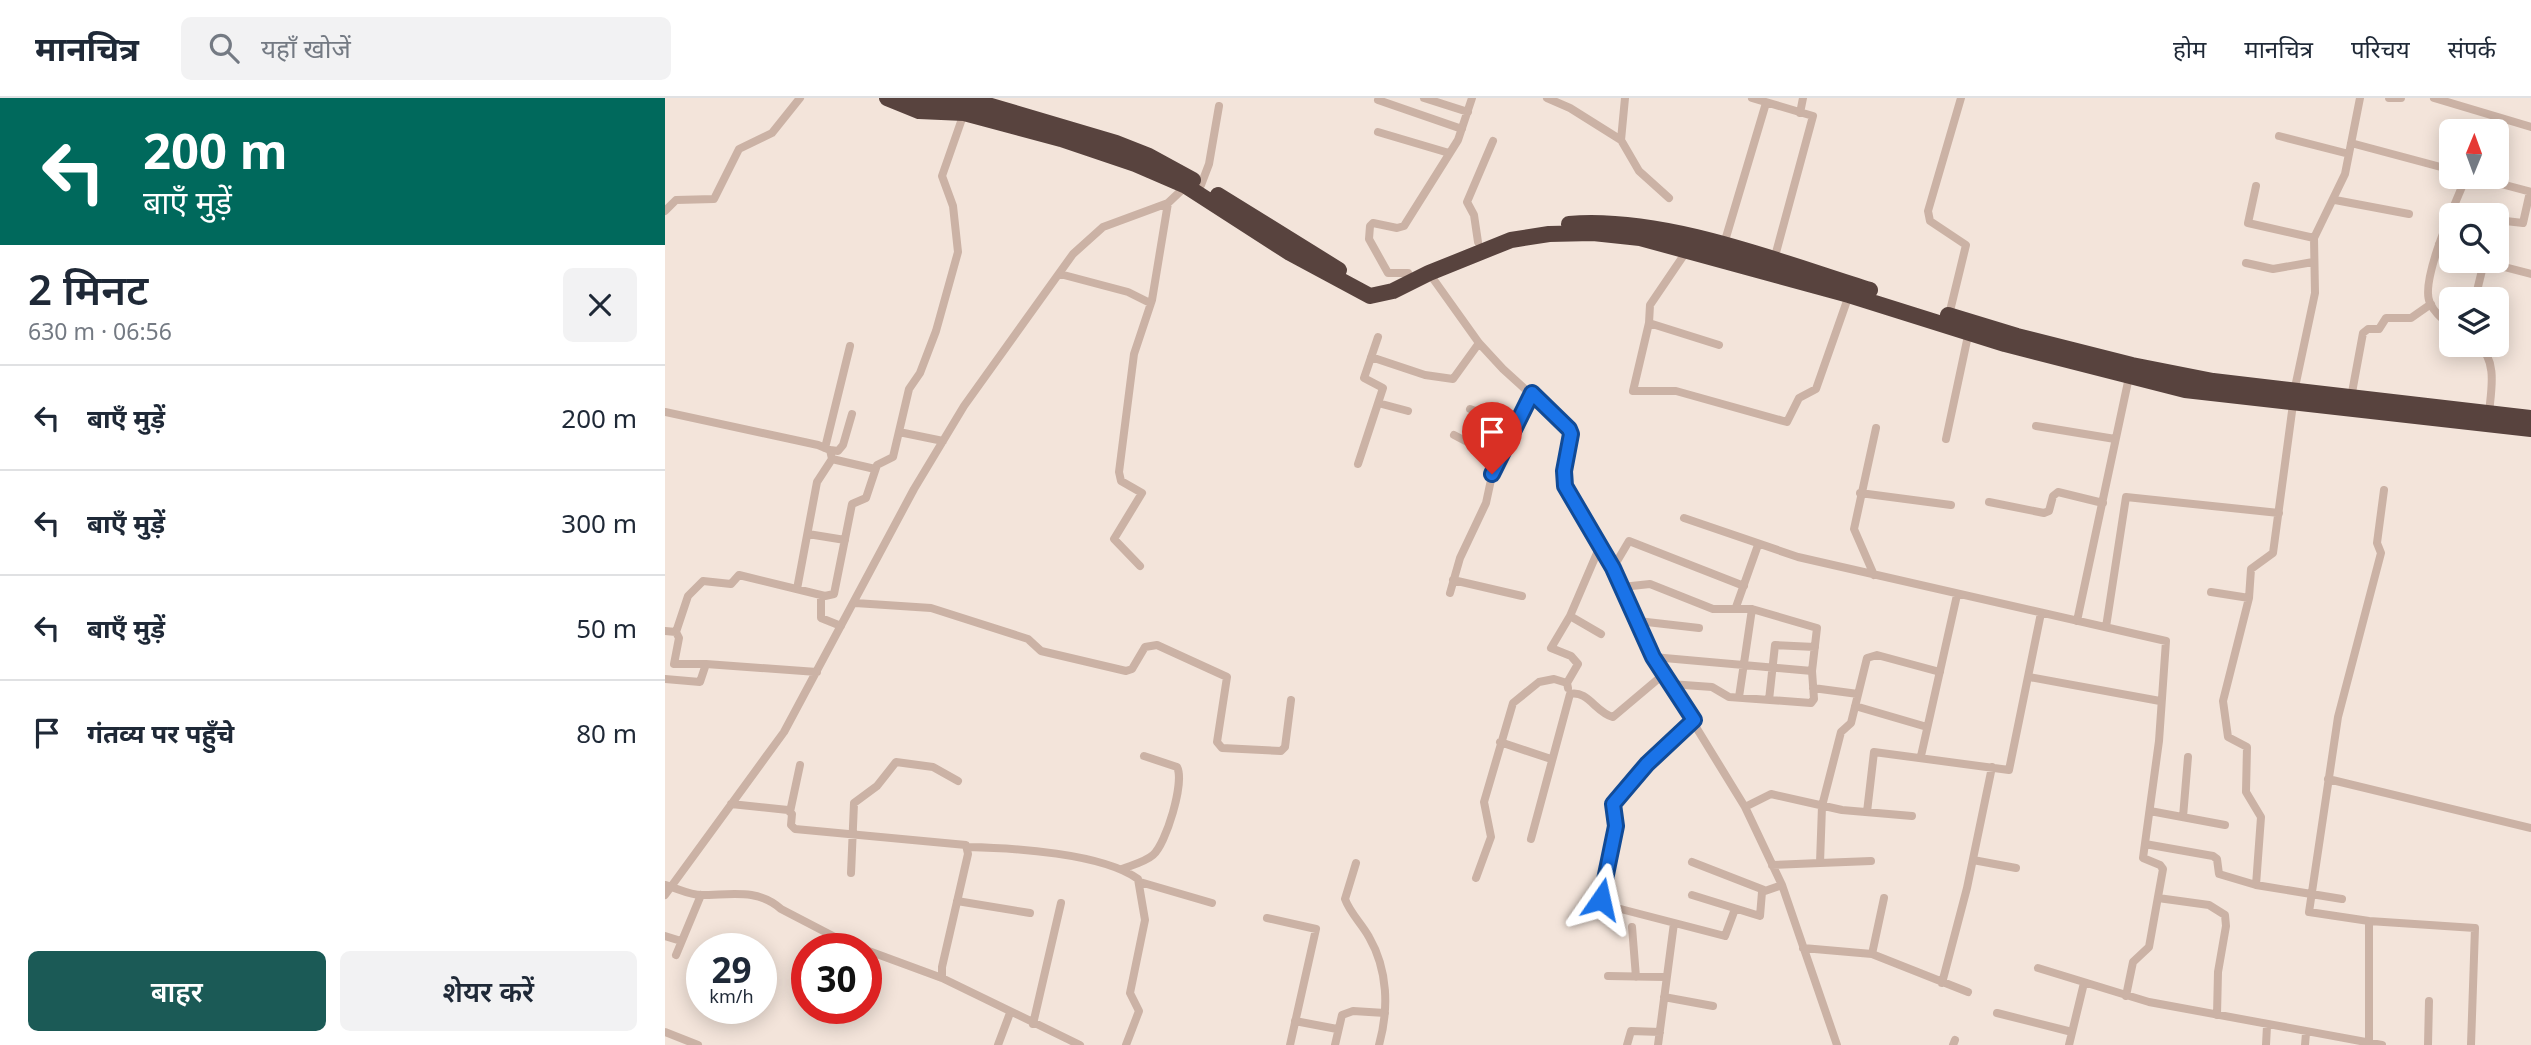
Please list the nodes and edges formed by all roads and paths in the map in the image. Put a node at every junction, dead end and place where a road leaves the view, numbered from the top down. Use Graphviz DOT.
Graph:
graph roads {
  1 [pos="800,98"];
  2 [pos="887,98"];
  3 [pos="916,98"];
  4 [pos="1424,98"];
  5 [pos="1472,98"];
  6 [pos="1547,98"];
  7 [pos="1625,98"];
  8 [pos="1752,98"];
  9 [pos="1803,98"];
  10 [pos="1961,98"];
  11 [pos="2360,98"];
  12 [pos="2389,98"];
  13 [pos="2401,98"];
  14 [pos="2434,98"];
  15 [pos="1378,100"];
  16 [pos="982,101"];
  17 [pos="1766,103"];
  18 [pos="1219,106"];
  19 [pos="1468,112"];
  20 [pos="964,113"];
  21 [pos="1800,113"];
  22 [pos="2531,127"];
  23 [pos="1462,129"];
  24 [pos="1378,132"];
  25 [pos="2279,136"];
  26 [pos="1621,140"];
  27 [pos="1493,141"];
  28 [pos="2351,143"];
  29 [pos="1450,153"];
  30 [pos="2349,154"];
  31 [pos="2439,167"];
  32 [pos="1193,183"];
  33 [pos="2256,186"];
  34 [pos="2509,186"];
  35 [pos="2530,192"];
  36 [pos="1669,198"];
  37 [pos="2335,200"];
  38 [pos="1168,204"];
  39 [pos="665,211"];
  40 [pos="2409,214"];
  41 [pos="2509,222"];
  42 [pos="2314,238"];
  43 [pos="1478,242"];
  44 [pos="2439,244"];
  45 [pos="1723,247"];
  46 [pos="1688,249"];
  47 [pos="1774,260"];
  48 [pos="2313,262"];
  49 [pos="2246,263"];
  50 [pos="2509,268"];
  51 [pos="1429,273"];
  52 [pos="1060,274"];
  53 [pos="1408,274"];
  54 [pos="2531,274"];
  55 [pos="1849,295"];
  56 [pos="1150,303"];
  57 [pos="2431,304"];
  58 [pos="2439,313"];
  59 [pos="1949,315"];
  60 [pos="1649,323"];
  61 [pos="1969,331"];
  62 [pos="1378,337"];
  63 [pos="1479,343"];
  64 [pos="1719,345"];
  65 [pos="850,346"];
  66 [pos="1371,357"];
  67 [pos="2487,357"];
  68 [pos="2129,377"];
  69 [pos="1532,393"];
  70 [pos="2293,398"];
  71 [pos="2351,398"];
  72 [pos="1378,403"];
  73 [pos="1470,409"];
  74 [pos="1408,411"];
  75 [pos="665,412"];
  76 [pos="2489,413"];
  77 [pos="852,414"];
  78 [pos="2531,418"];
  79 [pos="1514,425"];
  80 [pos="2036,426"];
  81 [pos="1876,428"];
  82 [pos="2531,429"];
  83 [pos="899,432"];
  84 [pos="1454,435"];
  85 [pos="1946,439"];
  86 [pos="2115,439"];
  87 [pos="943,441"];
  88 [pos="829,452"];
  89 [pos="1498,458"];
  90 [pos="1358,464"];
  91 [pos="875,469"];
  92 [pos="2384,490"];
  93 [pos="1860,493"];
  94 [pos="1989,502"];
  95 [pos="2103,503"];
  96 [pos="1951,505"];
  97 [pos="2279,513"];
  98 [pos="1684,518"];
  99 [pos="808,534"];
  100 [pos="845,540"];
  101 [pos="1758,545"];
  102 [pos="1600,546"];
  103 [pos="1140,566"];
  104 [pos="1613,568"];
  105 [pos="1874,575"];
  106 [pos="1453,580"];
  107 [pos="1744,586"];
  108 [pos="1622,587"];
  109 [pos="797,589"];
  110 [pos="2211,592"];
  111 [pos="1450,593"];
  112 [pos="1957,595"];
  113 [pos="821,596"];
  114 [pos="1523,596"];
  115 [pos="2249,598"];
  116 [pos="855,603"];
  117 [pos="1737,607"];
  118 [pos="1752,609"];
  119 [pos="2041,613"];
  120 [pos="1570,616"];
  121 [pos="1638,621"];
  122 [pos="2077,621"];
  123 [pos="841,626"];
  124 [pos="1699,628"];
  125 [pos="2106,628"];
  126 [pos="665,631"];
  127 [pos="677,632"];
  128 [pos="1601,634"];
  129 [pos="1815,647"];
  130 [pos="1653,657"];
  131 [pos="706,664"];
  132 [pos="1744,664"];
  133 [pos="1773,667"];
  134 [pos="1812,671"];
  135 [pos="817,672"];
  136 [pos="1940,672"];
  137 [pos="1664,674"];
  138 [pos="2029,677"];
  139 [pos="665,679"];
  140 [pos="1567,683"];
  141 [pos="1670,684"];
  142 [pos="1813,688"];
  143 [pos="1570,694"];
  144 [pos="1858,694"];
  145 [pos="1739,697"];
  146 [pos="1291,700"];
  147 [pos="1769,700"];
  148 [pos="2160,701"];
  149 [pos="1855,706"];
  150 [pos="1694,720"];
  151 [pos="1927,727"];
  152 [pos="1500,742"];
  153 [pos="1144,756"];
  154 [pos="1921,756"];
  155 [pos="2188,757"];
  156 [pos="1551,759"];
  157 [pos="800,765"];
  158 [pos="1992,767"];
  159 [pos="2328,779"];
  160 [pos="958,781"];
  161 [pos="731,804"];
  162 [pos="1822,806"];
  163 [pos="1745,807"];
  164 [pos="2150,811"];
  165 [pos="790,812"];
  166 [pos="1867,812"];
  167 [pos="1912,816"];
  168 [pos="2183,817"];
  169 [pos="2225,825"];
  170 [pos="2531,828"];
  171 [pos="851,834"];
  172 [pos="1531,839"];
  173 [pos="2145,844"];
  174 [pos="968,848"];
  175 [pos="1973,860"];
  176 [pos="1871,861"];
  177 [pos="1692,862"];
  178 [pos="1356,863"];
  179 [pos="1821,863"];
  180 [pos="1772,865"];
  181 [pos="2016,867"];
  182 [pos="1122,869"];
  183 [pos="851,873"];
  184 [pos="1476,878"];
  185 [pos="1140,881"];
  186 [pos="1782,885"];
  187 [pos="2256,885"];
  188 [pos="668,886"];
  189 [pos="1764,890"];
  190 [pos="2310,894"];
  191 [pos="665,895"];
  192 [pos="701,895"];
  193 [pos="1692,895"];
  194 [pos="1884,898"];
  195 [pos="2158,898"];
  196 [pos="2342,899"];
  197 [pos="957,901"];
  198 [pos="1061,903"];
  199 [pos="1212,903"];
  200 [pos="1734,909"];
  201 [pos="1030,913"];
  202 [pos="1267,918"];
  203 [pos="2369,921"];
  204 [pos="1674,923"];
  205 [pos="1632,926"];
  206 [pos="827,933"];
  207 [pos="665,936"];
  208 [pos="681,941"];
  209 [pos="1803,948"];
  210 [pos="1872,954"];
  211 [pos="676,955"];
  212 [pos="882,956"];
  213 [pos="2038,968"];
  214 [pos="1608,976"];
  215 [pos="1636,977"];
  216 [pos="1665,977"];
  217 [pos="942,978"];
  218 [pos="1942,983"];
  219 [pos="2084,983"];
  220 [pos="1968,992"];
  221 [pos="2126,996"];
  222 [pos="1664,998"];
  223 [pos="2429,1001"];
  224 [pos="1713,1006"];
  225 [pos="1010,1013"];
  226 [pos="1385,1013"];
  227 [pos="1997,1013"];
  228 [pos="2217,1016"];
  229 [pos="1295,1021"];
  230 [pos="1033,1024"];
  231 [pos="2267,1026"];
  232 [pos="1337,1029"];
  233 [pos="665,1032"];
  234 [pos="1660,1032"];
  235 [pos="2072,1032"];
  236 [pos="2306,1032"];
  237 [pos="2369,1044"];
  238 [pos="698,1045"];
  239 [pos="998,1045"];
  240 [pos="1080,1045"];
  241 [pos="1126,1045"];
  242 [pos="1290,1045"];
  243 [pos="1335,1045"];
  244 [pos="1379,1045"];
  245 [pos="1627,1045"];
  246 [pos="1658,1045"];
  247 [pos="1838,1045"];
  248 [pos="2069,1045"];
  249 [pos="2266,1045"];
  250 [pos="2305,1045"];
  251 [pos="2382,1045"];
  252 [pos="2428,1045"];
  253 [pos="2472,1045"];
  1 -- 39 [label="street"];
  2 -- 20 [label="highway"];
  3 -- 16 [label="highway"];
  4 -- 19 [label="street"];
  5 -- 19 [label="street"];
  6 -- 26 [label="street"];
  7 -- 26 [label="street"];
  8 -- 17 [label="street"];
  9 -- 21 [label="street"];
  10 -- 59 [label="street"];
  11 -- 28 [label="street"];
  12 -- 13 [label="street"];
  14 -- 22 [label="street"];
  15 -- 23 [label="street"];
  16 -- 32 [label="highway"];
  17 -- 21 [label="street"];
  17 -- 45 [label="street"];
  18 -- 32 [label="street"];
  19 -- 23 [label="street"];
  20 -- 32 [label="highway"];
  20 -- 83 [label="street"];
  21 -- 47 [label="street"];
  23 -- 29 [label="street"];
  24 -- 29 [label="street"];
  25 -- 30 [label="street"];
  26 -- 36 [label="street"];
  27 -- 43 [label="street"];
  28 -- 30 [label="street"];
  28 -- 31 [label="street"];
  29 -- 53 [label="street"];
  30 -- 37 [label="street"];
  32 -- 38 [label="street"];
  32 -- 51 [label="highway"];
  32 -- 53 [label="highway"];
  33 -- 42 [label="street"];
  34 -- 35 [label="street"];
  35 -- 41 [label="street"];
  37 -- 40 [label="street"];
  37 -- 42 [label="street"];
  38 -- 52 [label="street"];
  38 -- 56 [label="street"];
  42 -- 48 [label="street"];
  43 -- 45 [label="highway"];
  43 -- 53 [label="highway"];
  44 -- 57 [label="street"];
  45 -- 47 [label="highway"];
  46 -- 51 [label="highway"];
  46 -- 55 [label="highway"];
  46 -- 60 [label="street"];
  47 -- 59 [label="highway"];
  48 -- 49 [label="street"];
  48 -- 70 [label="street"];
  50 -- 54 [label="street"];
  51 -- 63 [label="street"];
  52 -- 56 [label="street"];
  52 -- 87 [label="street"];
  55 -- 60 [label="street"];
  55 -- 61 [label="highway"];
  56 -- 103 [label="street"];
  57 -- 58 [label="street"];
  57 -- 71 [label="street"];
  59 -- 70 [label="highway"];
  60 -- 64 [label="street"];
  61 -- 68 [label="highway"];
  61 -- 85 [label="street"];
  62 -- 66 [label="street"];
  63 -- 66 [label="street"];
  63 -- 69 [label="street"];
  65 -- 88 [label="street"];
  66 -- 72 [label="street"];
  67 -- 76 [label="street"];
  68 -- 70 [label="highway"];
  68 -- 86 [label="street"];
  69 -- 79 [label="street"];
  69 -- 102 [label="street"];
  70 -- 71 [label="highway"];
  70 -- 82 [label="highway"];
  70 -- 97 [label="street"];
  71 -- 76 [label="highway"];
  72 -- 74 [label="street"];
  72 -- 90 [label="street"];
  73 -- 79 [label="street"];
  75 -- 88 [label="street"];
  76 -- 78 [label="highway"];
  77 -- 88 [label="street"];
  79 -- 89 [label="street"];
  80 -- 86 [label="street"];
  81 -- 93 [label="street"];
  83 -- 87 [label="street"];
  83 -- 91 [label="street"];
  84 -- 89 [label="street"];
  86 -- 95 [label="street"];
  87 -- 116 [label="street"];
  88 -- 91 [label="street"];
  88 -- 99 [label="street"];
  89 -- 106 [label="street"];
  91 -- 100 [label="street"];
  92 -- 159 [label="street"];
  93 -- 96 [label="street"];
  93 -- 105 [label="street"];
  94 -- 95 [label="street"];
  95 -- 122 [label="street"];
  97 -- 115 [label="street"];
  97 -- 125 [label="street"];
  98 -- 101 [label="street"];
  99 -- 100 [label="street"];
  99 -- 109 [label="street"];
  100 -- 113 [label="street"];
  101 -- 105 [label="street"];
  101 -- 107 [label="street"];
  102 -- 104 [label="street"];
  102 -- 120 [label="street"];
  104 -- 107 [label="street"];
  104 -- 108 [label="street"];
  105 -- 112 [label="street"];
  106 -- 111 [label="street"];
  106 -- 114 [label="street"];
  107 -- 117 [label="street"];
  108 -- 117 [label="street"];
  108 -- 121 [label="street"];
  109 -- 113 [label="street"];
  109 -- 127 [label="street"];
  110 -- 115 [label="street"];
  112 -- 119 [label="street"];
  112 -- 136 [label="street"];
  113 -- 123 [label="street"];
  115 -- 187 [label="street"];
  116 -- 123 [label="street"];
  116 -- 146 [label="street"];
  117 -- 118 [label="street"];
  118 -- 129 [label="street"];
  118 -- 132 [label="street"];
  119 -- 122 [label="street"];
  119 -- 138 [label="street"];
  120 -- 128 [label="street"];
  120 -- 140 [label="street"];
  121 -- 124 [label="street"];
  121 -- 130 [label="street"];
  122 -- 125 [label="street"];
  123 -- 135 [label="street"];
  125 -- 148 [label="street"];
  126 -- 127 [label="street"];
  127 -- 131 [label="street"];
  129 -- 133 [label="street"];
  129 -- 134 [label="street"];
  130 -- 132 [label="street"];
  130 -- 137 [label="street"];
  131 -- 135 [label="street"];
  131 -- 139 [label="street"];
  132 -- 133 [label="street"];
  132 -- 145 [label="street"];
  133 -- 134 [label="street"];
  133 -- 147 [label="street"];
  134 -- 142 [label="street"];
  135 -- 161 [label="street"];
  136 -- 144 [label="street"];
  136 -- 151 [label="street"];
  137 -- 141 [label="street"];
  137 -- 143 [label="street"];
  138 -- 148 [label="street"];
  138 -- 158 [label="street"];
  140 -- 143 [label="street"];
  140 -- 152 [label="street"];
  141 -- 145 [label="street"];
  141 -- 150 [label="street"];
  142 -- 144 [label="street"];
  142 -- 147 [label="street"];
  143 -- 156 [label="street"];
  144 -- 149 [label="street"];
  145 -- 147 [label="street"];
  148 -- 164 [label="street"];
  149 -- 151 [label="street"];
  149 -- 162 [label="street"];
  150 -- 163 [label="street"];
  150 -- 204 [label="street"];
  151 -- 154 [label="street"];
  152 -- 156 [label="street"];
  152 -- 184 [label="street"];
  153 -- 182 [label="street"];
  154 -- 158 [label="street"];
  154 -- 166 [label="street"];
  155 -- 168 [label="street"];
  156 -- 172 [label="street"];
  157 -- 165 [label="street"];
  158 -- 175 [label="street"];
  159 -- 170 [label="street"];
  159 -- 190 [label="street"];
  160 -- 171 [label="street"];
  161 -- 165 [label="street"];
  161 -- 188 [label="street"];
  162 -- 163 [label="street"];
  162 -- 166 [label="street"];
  162 -- 179 [label="street"];
  163 -- 180 [label="street"];
  164 -- 168 [label="street"];
  164 -- 173 [label="street"];
  165 -- 171 [label="street"];
  166 -- 167 [label="street"];
  168 -- 169 [label="street"];
  171 -- 174 [label="street"];
  171 -- 183 [label="street"];
  173 -- 187 [label="street"];
  173 -- 195 [label="street"];
  174 -- 182 [label="street"];
  174 -- 197 [label="street"];
  175 -- 181 [label="street"];
  175 -- 218 [label="street"];
  176 -- 179 [label="street"];
  177 -- 189 [label="street"];
  178 -- 226 [label="street"];
  179 -- 180 [label="street"];
  180 -- 186 [label="street"];
  182 -- 185 [label="street"];
  185 -- 199 [label="street"];
  185 -- 241 [label="street"];
  186 -- 189 [label="street"];
  186 -- 209 [label="street"];
  187 -- 190 [label="street"];
  188 -- 191 [label="street"];
  188 -- 192 [label="street"];
  189 -- 200 [label="street"];
  190 -- 196 [label="street"];
  190 -- 203 [label="street"];
  192 -- 206 [label="street"];
  192 -- 208 [label="street"];
  193 -- 200 [label="street"];
  194 -- 210 [label="street"];
  195 -- 221 [label="street"];
  195 -- 228 [label="street"];
  197 -- 201 [label="street"];
  197 -- 217 [label="street"];
  198 -- 230 [label="street"];
  200 -- 204 [label="street"];
  202 -- 229 [label="street"];
  203 -- 237 [label="street"];
  203 -- 253 [label="street"];
  204 -- 216 [label="street"];
  205 -- 215 [label="street"];
  207 -- 208 [label="street"];
  208 -- 211 [label="street"];
  209 -- 210 [label="street"];
  209 -- 247 [label="street"];
  210 -- 218 [label="street"];
  212 -- 217 [label="street"];
  213 -- 219 [label="street"];
  214 -- 215 [label="street"];
  215 -- 216 [label="street"];
  216 -- 222 [label="street"];
  217 -- 225 [label="street"];
  218 -- 220 [label="street"];
  219 -- 221 [label="street"];
  219 -- 235 [label="street"];
  221 -- 228 [label="street"];
  222 -- 224 [label="street"];
  222 -- 234 [label="street"];
  223 -- 252 [label="street"];
  225 -- 230 [label="street"];
  225 -- 239 [label="street"];
  226 -- 232 [label="street"];
  226 -- 244 [label="street"];
  227 -- 235 [label="street"];
  228 -- 231 [label="street"];
  229 -- 232 [label="street"];
  229 -- 242 [label="street"];
  230 -- 240 [label="street"];
  231 -- 236 [label="street"];
  231 -- 249 [label="street"];
  232 -- 243 [label="street"];
  233 -- 238 [label="street"];
  234 -- 245 [label="street"];
  234 -- 246 [label="street"];
  235 -- 248 [label="street"];
  236 -- 237 [label="street"];
  236 -- 250 [label="street"];
  237 -- 251 [label="street"];
}
